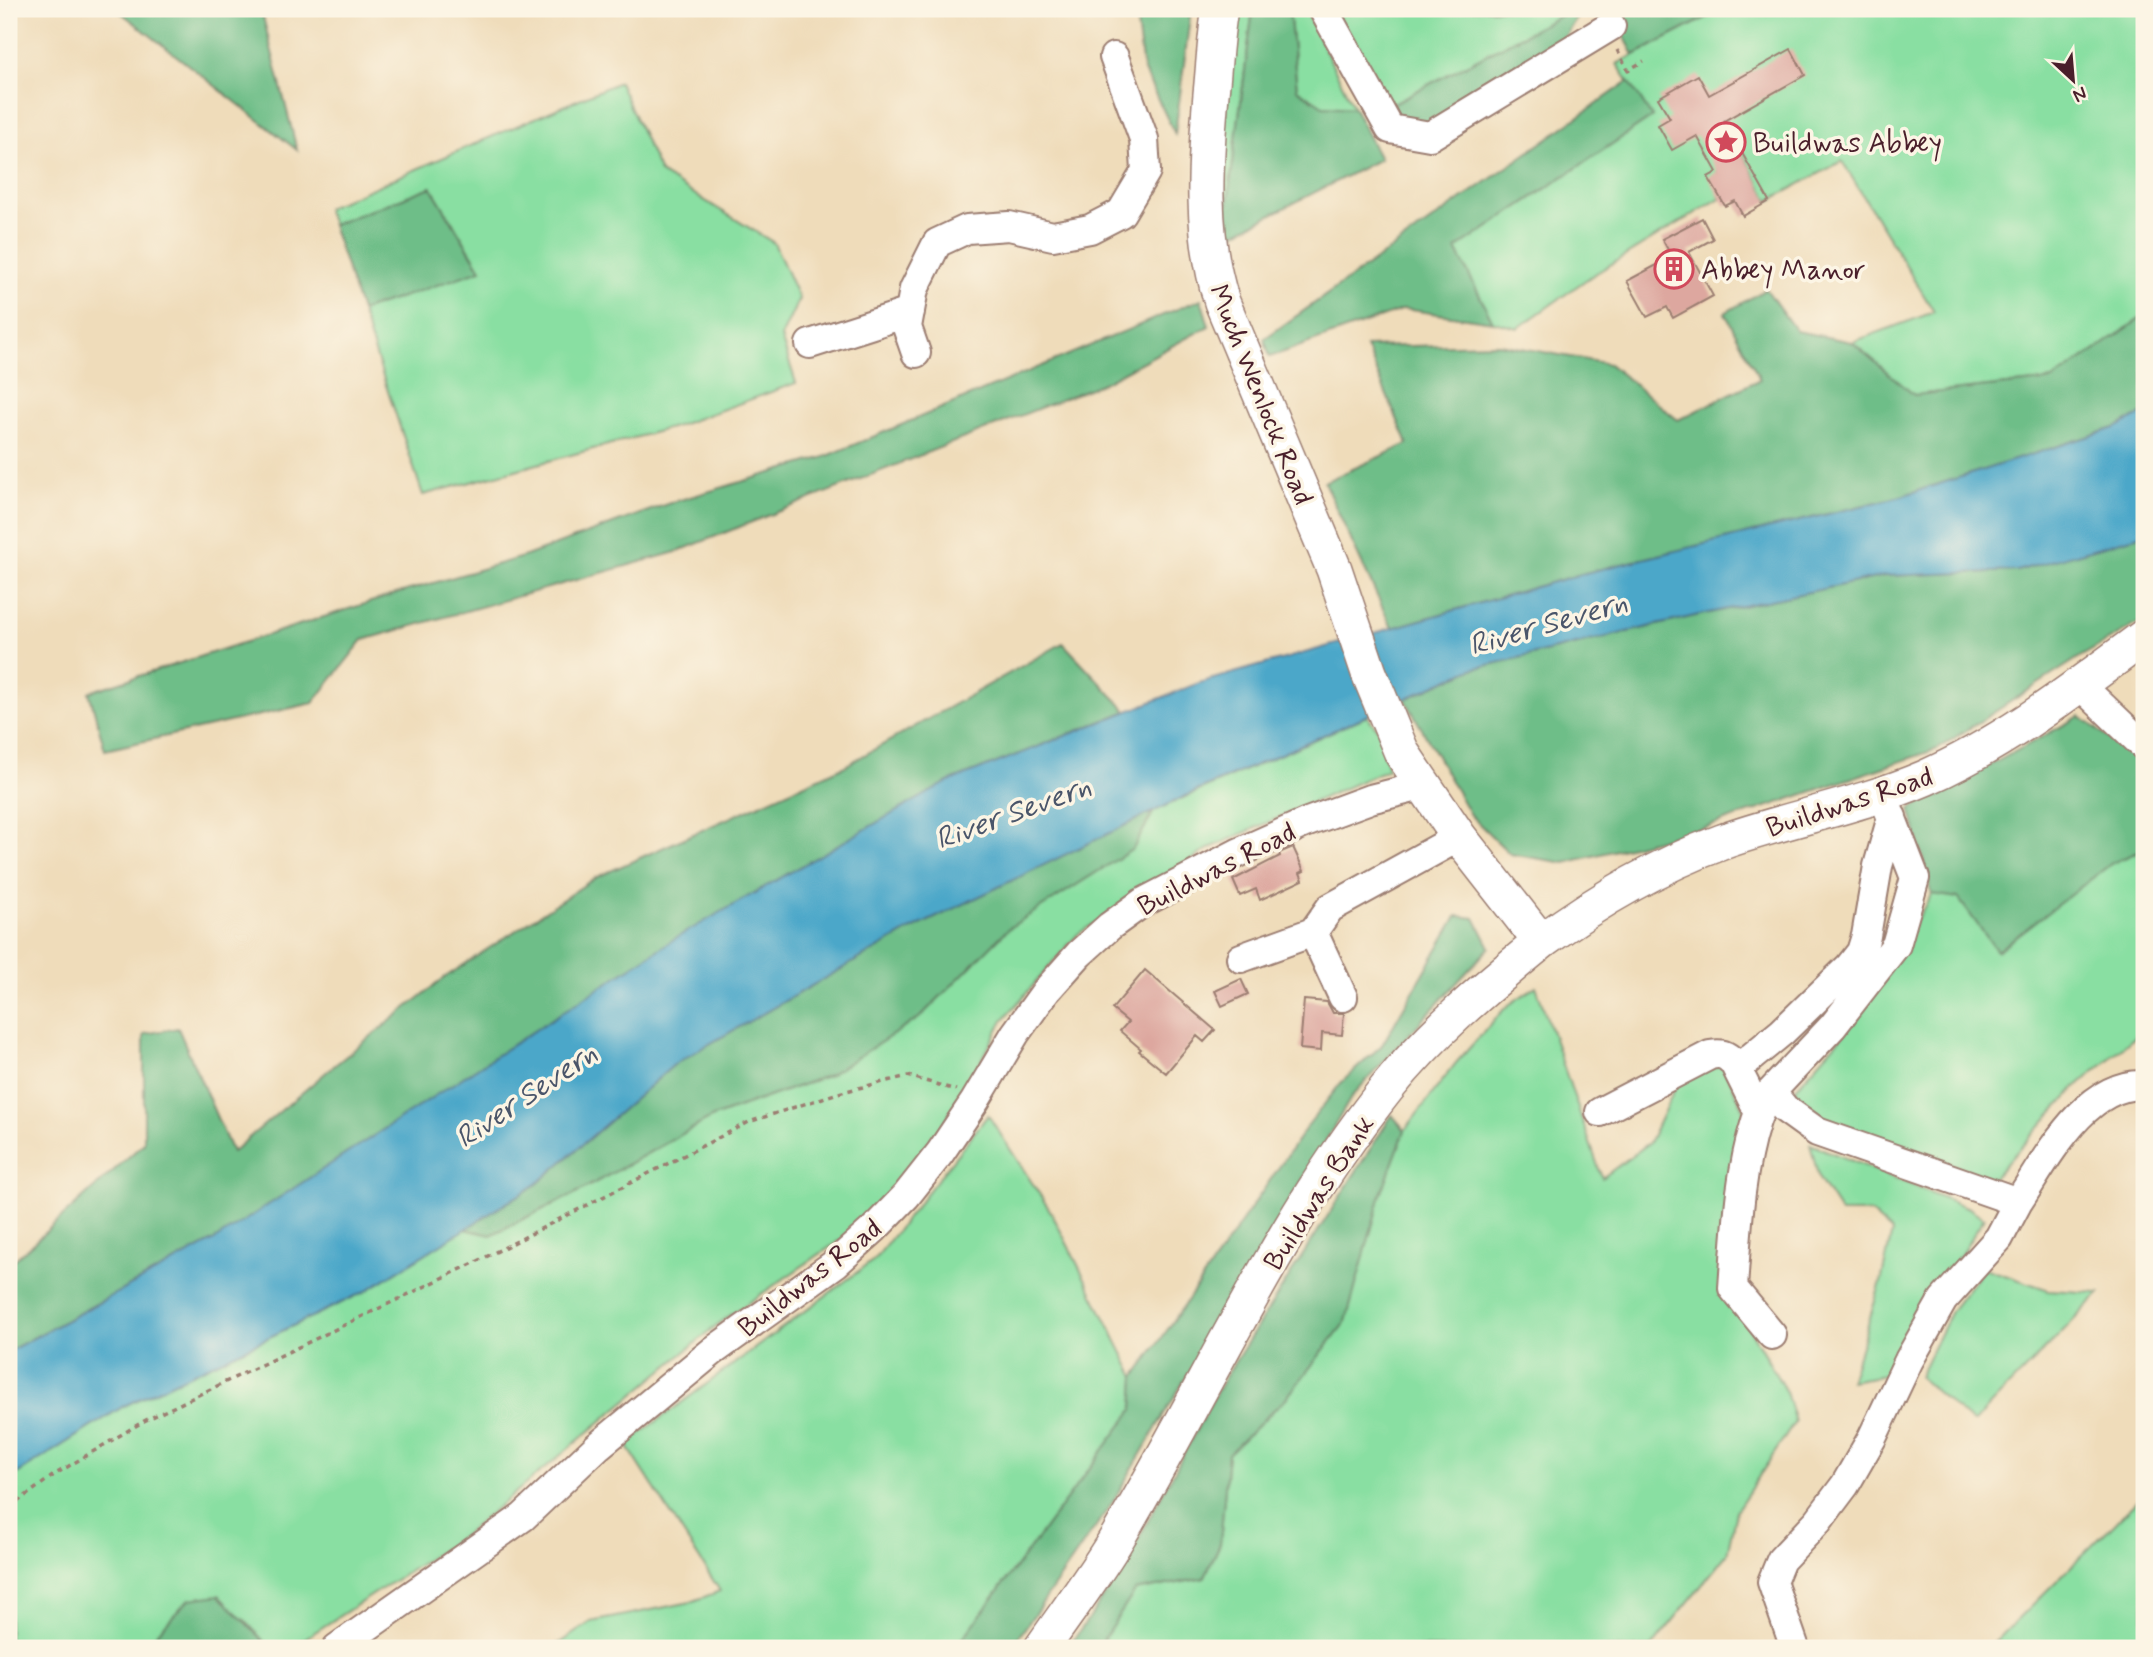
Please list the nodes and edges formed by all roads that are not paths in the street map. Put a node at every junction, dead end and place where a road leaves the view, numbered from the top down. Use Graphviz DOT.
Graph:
graph roads {
  1 [pos="1220,9"];
  2 [pos="1323,9"];
  3 [pos="1611,26"];
  4 [pos="1114,57"];
  5 [pos="910,312"];
  6 [pos="810,344"];
  7 [pos="915,354"];
  8 [pos="2144,637"];
  9 [pos="2080,685"];
  10 [pos="2144,746"];
  11 [pos="1422,786"];
  12 [pos="1887,805"];
  13 [pos="1459,837"];
  14 [pos="1313,932"];
  15 [pos="1541,942"];
  16 [pos="1241,958"];
  17 [pos="1342,997"];
  18 [pos="1737,1069"];
  19 [pos="2144,1085"];
  20 [pos="1765,1102"];
  21 [pos="1600,1112"];
  22 [pos="2018,1202"];
  23 [pos="1772,1335"];
  24 [pos="337,1648"];
  25 [pos="1042,1648"];
  26 [pos="1795,1648"];
  1 -- 11 [label="main road, Much Wenlock Road"];
  2 -- 3 [label="street"];
  4 -- 5 [label="street"];
  5 -- 6 [label="street"];
  5 -- 7 [label="street"];
  8 -- 9 [label="main road, Buildwas Road"];
  9 -- 10 [label="street"];
  9 -- 12 [label="main road, Buildwas Road"];
  11 -- 13 [label="main road"];
  11 -- 24 [label="street, Buildwas Road"];
  12 -- 15 [label="main road, Buildwas Road"];
  12 -- 18 [label="street"];
  12 -- 20 [label="street"];
  13 -- 14 [label="street"];
  13 -- 15 [label="main road"];
  14 -- 16 [label="street"];
  14 -- 17 [label="street"];
  15 -- 25 [label="main road, Buildwas Bank"];
  18 -- 20 [label="street"];
  18 -- 21 [label="street"];
  19 -- 22 [label="street"];
  20 -- 22 [label="street"];
  20 -- 23 [label="street"];
  22 -- 26 [label="street"];
}
